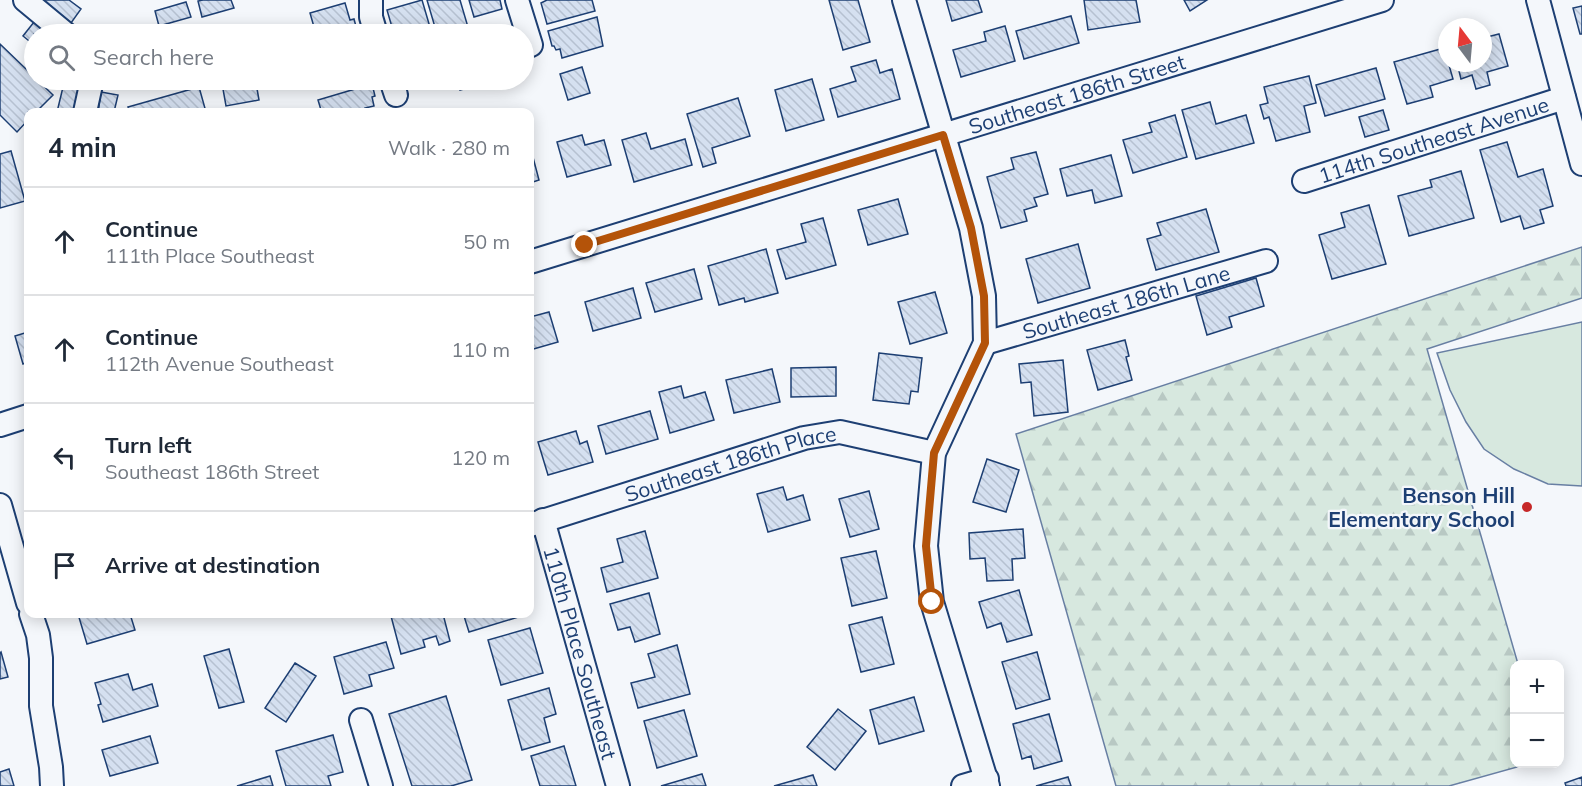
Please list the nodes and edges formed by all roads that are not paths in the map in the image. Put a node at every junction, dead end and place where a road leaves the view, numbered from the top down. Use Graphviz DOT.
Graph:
graph roads {
  1 [pos="25,0"];
  2 [pos="371,0"];
  3 [pos="517,0"];
  4 [pos="904,0"];
  5 [pos="1382,0"];
  6 [pos="1538,0"];
  7 [pos="54,24"];
  8 [pos="373,24"];
  9 [pos="524,24"];
  10 [pos="90,90"];
  11 [pos="1564,98"];
  12 [pos="86,108"];
  13 [pos="943,135"];
  14 [pos="1582,164"];
  15 [pos="1304,181"];
  16 [pos="534,261"];
  17 [pos="1266,261"];
  18 [pos="985,343"];
  19 [pos="24,417"];
  20 [pos="0,425"];
  21 [pos="934,453"];
  22 [pos="0,505"];
  23 [pos="536,523"];
  24 [pos="24,589"];
  25 [pos="33,618"];
  26 [pos="361,720"];
  27 [pos="987,783"];
  28 [pos="52,786"];
  29 [pos="381,786"];
  30 [pos="618,786"];
  31 [pos="963,786"];
  1 -- 7 [label="street"];
  2 -- 8 [label="street"];
  3 -- 9 [label="street"];
  4 -- 13 [label="street"];
  5 -- 13 [label="street, Southeast 186th Street"];
  6 -- 11 [label="street"];
  10 -- 12 [label="street"];
  11 -- 14 [label="street"];
  11 -- 15 [label="street, 114th Southeast Avenue"];
  13 -- 16 [label="street, Southeast 186th Street"];
  13 -- 18 [label="street"];
  17 -- 18 [label="street, Southeast 186th Lane"];
  18 -- 21 [label="street"];
  19 -- 20 [label="street"];
  21 -- 23 [label="street, Southeast 186th Place"];
  21 -- 27 [label="street"];
  22 -- 24 [label="street"];
  23 -- 30 [label="street, 110th Place Southeast"];
  25 -- 28 [label="street"];
  26 -- 29 [label="street"];
  27 -- 31 [label="street"];
}
